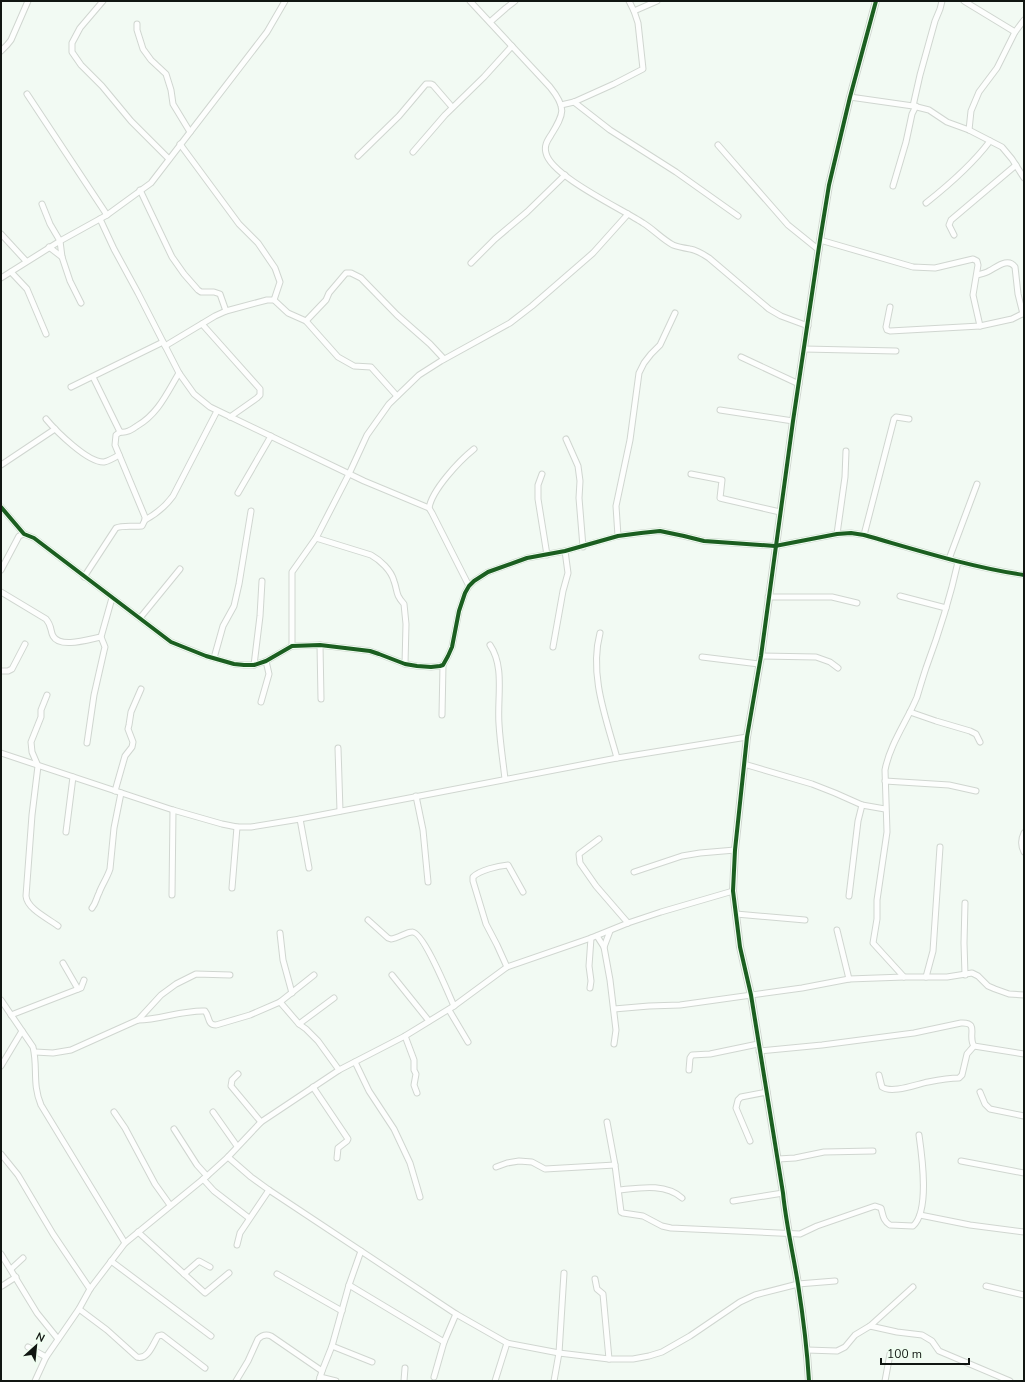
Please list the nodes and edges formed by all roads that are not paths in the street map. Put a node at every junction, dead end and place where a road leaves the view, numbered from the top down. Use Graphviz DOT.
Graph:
graph roads {
  1 [pos="28,1"];
  2 [pos="103,1"];
  3 [pos="285,1"];
  4 [pos="470,1"];
  5 [pos="515,1"];
  6 [pos="629,1"];
  7 [pos="657,1"];
  8 [pos="876,1"];
  9 [pos="942,1"];
  10 [pos="964,1"];
  11 [pos="634,11"];
  12 [pos="1024,20"];
  13 [pos="490,22"];
  14 [pos="137,24"];
  15 [pos="1014,32"];
  16 [pos="512,46"];
  17 [pos="1,51"];
  18 [pos="27,94"];
  19 [pos="850,97"];
  20 [pos="574,102"];
  21 [pos="561,105"];
  22 [pos="913,106"];
  23 [pos="452,107"];
  24 [pos="969,130"];
  25 [pos="190,132"];
  26 [pos="990,141"];
  27 [pos="180,144"];
  28 [pos="718,145"];
  29 [pos="412,152"];
  30 [pos="358,156"];
  31 [pos="170,159"];
  32 [pos="1016,165"];
  33 [pos="565,175"];
  34 [pos="1024,176"];
  35 [pos="893,186"];
  36 [pos="140,190"];
  37 [pos="926,203"];
  38 [pos="42,204"];
  39 [pos="628,214"];
  40 [pos="107,215"];
  41 [pos="738,216"];
  42 [pos="100,219"];
  43 [pos="1,234"];
  44 [pos="954,235"];
  45 [pos="820,240"];
  46 [pos="60,241"];
  47 [pos="49,247"];
  48 [pos="819,250"];
  49 [pos="62,257"];
  50 [pos="26,261"];
  51 [pos="471,263"];
  52 [pos="11,272"];
  53 [pos="977,275"];
  54 [pos="1,278"];
  55 [pos="274,300"];
  56 [pos="81,303"];
  57 [pos="890,307"];
  58 [pos="226,311"];
  59 [pos="675,313"];
  60 [pos="1023,313"];
  61 [pos="306,321"];
  62 [pos="202,324"];
  63 [pos="808,326"];
  64 [pos="980,326"];
  65 [pos="46,334"];
  66 [pos="164,344"];
  67 [pos="804,349"];
  68 [pos="896,351"];
  69 [pos="741,357"];
  70 [pos="444,359"];
  71 [pos="179,373"];
  72 [pos="93,376"];
  73 [pos="799,384"];
  74 [pos="71,387"];
  75 [pos="397,396"];
  76 [pos="720,410"];
  77 [pos="218,411"];
  78 [pos="230,417"];
  79 [pos="46,419"];
  80 [pos="909,419"];
  81 [pos="793,421"];
  82 [pos="55,429"];
  83 [pos="120,432"];
  84 [pos="271,436"];
  85 [pos="566,439"];
  86 [pos="474,449"];
  87 [pos="846,451"];
  88 [pos="118,455"];
  89 [pos="1,465"];
  90 [pos="349,474"];
  91 [pos="542,474"];
  92 [pos="690,474"];
  93 [pos="977,484"];
  94 [pos="238,493"];
  95 [pos="1,507"];
  96 [pos="429,508"];
  97 [pos="251,511"];
  98 [pos="780,512"];
  99 [pos="145,520"];
  100 [pos="24,534"];
  101 [pos="837,534"];
  102 [pos="864,535"];
  103 [pos="618,536"];
  104 [pos="316,538"];
  105 [pos="775,546"];
  106 [pos="583,547"];
  107 [pos="565,551"];
  108 [pos="547,555"];
  109 [pos="949,559"];
  110 [pos="958,562"];
  111 [pos="180,569"];
  112 [pos="1,570"];
  113 [pos="1024,575"];
  114 [pos="84,577"];
  115 [pos="262,581"];
  116 [pos="469,586"];
  117 [pos="1,592"];
  118 [pos="900,596"];
  119 [pos="768,597"];
  120 [pos="112,598"];
  121 [pos="857,603"];
  122 [pos="946,608"];
  123 [pos="140,618"];
  124 [pos="600,633"];
  125 [pos="101,637"];
  126 [pos="25,644"];
  127 [pos="320,644"];
  128 [pos="490,645"];
  129 [pos="292,646"];
  130 [pos="553,648"];
  131 [pos="760,656"];
  132 [pos="702,657"];
  133 [pos="214,658"];
  134 [pos="266,661"];
  135 [pos="405,664"];
  136 [pos="444,664"];
  137 [pos="759,664"];
  138 [pos="254,665"];
  139 [pos="838,668"];
  140 [pos="1,671"];
  141 [pos="142,689"];
  142 [pos="47,696"];
  143 [pos="321,699"];
  144 [pos="261,702"];
  145 [pos="910,712"];
  146 [pos="442,715"];
  147 [pos="747,737"];
  148 [pos="980,742"];
  149 [pos="87,743"];
  150 [pos="338,748"];
  151 [pos="1,754"];
  152 [pos="617,758"];
  153 [pos="744,764"];
  154 [pos="38,766"];
  155 [pos="73,777"];
  156 [pos="505,779"];
  157 [pos="885,781"];
  158 [pos="115,791"];
  159 [pos="976,791"];
  160 [pos="121,793"];
  161 [pos="416,796"];
  162 [pos="862,805"];
  163 [pos="885,809"];
  164 [pos="173,810"];
  165 [pos="340,811"];
  166 [pos="300,819"];
  167 [pos="237,827"];
  168 [pos="66,832"];
  169 [pos="1024,833"];
  170 [pos="599,839"];
  171 [pos="940,847"];
  172 [pos="735,850"];
  173 [pos="1024,852"];
  174 [pos="309,868"];
  175 [pos="634,872"];
  176 [pos="428,882"];
  177 [pos="232,888"];
  178 [pos="733,891"];
  179 [pos="523,892"];
  180 [pos="172,895"];
  181 [pos="850,896"];
  182 [pos="965,903"];
  183 [pos="92,908"];
  184 [pos="736,914"];
  185 [pos="368,920"];
  186 [pos="805,920"];
  187 [pos="628,923"];
  188 [pos="58,926"];
  189 [pos="837,930"];
  190 [pos="610,931"];
  191 [pos="280,933"];
  192 [pos="597,936"];
  193 [pos="590,938"];
  194 [pos="604,947"];
  195 [pos="63,963"];
  196 [pos="507,967"];
  197 [pos="230,975"];
  198 [pos="314,975"];
  199 [pos="392,975"];
  200 [pos="965,975"];
  201 [pos="904,977"];
  202 [pos="926,977"];
  203 [pos="849,979"];
  204 [pos="84,980"];
  205 [pos="590,988"];
  206 [pos="78,990"];
  207 [pos="292,993"];
  208 [pos="751,995"];
  209 [pos="1024,995"];
  210 [pos="334,998"];
  211 [pos="1,1000"];
  212 [pos="280,1002"];
  213 [pos="454,1006"];
  214 [pos="3,1008"];
  215 [pos="614,1009"];
  216 [pos="448,1010"];
  217 [pos="12,1015"];
  218 [pos="138,1020"];
  219 [pos="429,1021"];
  220 [pos="299,1024"];
  221 [pos="22,1031"];
  222 [pos="405,1036"];
  223 [pos="468,1042"];
  224 [pos="614,1044"];
  225 [pos="758,1044"];
  226 [pos="974,1046"];
  227 [pos="759,1051"];
  228 [pos="35,1052"];
  229 [pos="1024,1054"];
  230 [pos="355,1062"];
  231 [pos="1,1066"];
  232 [pos="339,1070"];
  233 [pos="689,1070"];
  234 [pos="238,1074"];
  235 [pos="880,1075"];
  236 [pos="313,1086"];
  237 [pos="767,1092"];
  238 [pos="980,1092"];
  239 [pos="417,1093"];
  240 [pos="114,1112"];
  241 [pos="213,1112"];
  242 [pos="1024,1116"];
  243 [pos="261,1122"];
  244 [pos="607,1122"];
  245 [pos="174,1129"];
  246 [pos="919,1135"];
  247 [pos="750,1141"];
  248 [pos="237,1146"];
  249 [pos="873,1151"];
  250 [pos="1,1154"];
  251 [pos="228,1157"];
  252 [pos="337,1158"];
  253 [pos="778,1159"];
  254 [pos="961,1161"];
  255 [pos="615,1165"];
  256 [pos="496,1167"];
  257 [pos="1024,1173"];
  258 [pos="205,1178"];
  259 [pos="269,1190"];
  260 [pos="618,1190"];
  261 [pos="784,1193"];
  262 [pos="420,1197"];
  263 [pos="682,1198"];
  264 [pos="733,1201"];
  265 [pos="170,1205"];
  266 [pos="920,1215"];
  267 [pos="249,1218"];
  268 [pos="138,1232"];
  269 [pos="1024,1232"];
  270 [pos="788,1233"];
  271 [pos="125,1243"];
  272 [pos="237,1245"];
  273 [pos="361,1251"];
  274 [pos="1,1254"];
  275 [pos="23,1258"];
  276 [pos="111,1261"];
  277 [pos="210,1267"];
  278 [pos="11,1269"];
  279 [pos="229,1273"];
  280 [pos="564,1273"];
  281 [pos="184,1274"];
  282 [pos="277,1274"];
  283 [pos="16,1277"];
  284 [pos="595,1279"];
  285 [pos="835,1280"];
  286 [pos="798,1284"];
  287 [pos="349,1285"];
  288 [pos="2,1286"];
  289 [pos="986,1286"];
  290 [pos="913,1287"];
  291 [pos="90,1289"];
  292 [pos="1024,1295"];
  293 [pos="79,1308"];
  294 [pos="342,1311"];
  295 [pos="456,1314"];
  296 [pos="870,1326"];
  297 [pos="211,1336"];
  298 [pos="58,1339"];
  299 [pos="444,1342"];
  300 [pos="507,1343"];
  301 [pos="332,1346"];
  302 [pos="28,1347"];
  303 [pos="807,1350"];
  304 [pos="559,1353"];
  305 [pos="890,1354"];
  306 [pos="46,1357"];
  307 [pos="609,1359"];
  308 [pos="372,1362"];
  309 [pos="205,1368"];
  310 [pos="405,1368"];
  311 [pos="320,1376"];
  312 [pos="434,1377"];
  313 [pos="35,1381"];
  314 [pos="236,1381"];
  315 [pos="336,1381"];
  316 [pos="404,1381"];
  317 [pos="495,1381"];
  318 [pos="554,1381"];
  319 [pos="809,1381"];
  320 [pos="885,1381"];
  321 [pos="1010,1381"];
  1 -- 17 [label="street"];
  2 -- 31 [label="street"];
  3 -- 25 [label="street"];
  4 -- 13 [label="street"];
  5 -- 13 [label="street"];
  6 -- 11 [label="street"];
  7 -- 11 [label="street"];
  8 -- 19 [label="street"];
  9 -- 22 [label="street"];
  10 -- 15 [label="street"];
  11 -- 20 [label="street"];
  12 -- 15 [label="street"];
  13 -- 16 [label="street"];
  14 -- 25 [label="street"];
  15 -- 24 [label="street"];
  16 -- 21 [label="street"];
  16 -- 23 [label="street"];
  18 -- 40 [label="street"];
  19 -- 22 [label="street"];
  19 -- 45 [label="street"];
  20 -- 21 [label="street"];
  20 -- 41 [label="street"];
  21 -- 33 [label="street"];
  22 -- 24 [label="street"];
  22 -- 35 [label="street"];
  23 -- 29 [label="street"];
  23 -- 30 [label="street"];
  24 -- 26 [label="street"];
  25 -- 27 [label="street"];
  26 -- 32 [label="street"];
  26 -- 37 [label="street"];
  27 -- 31 [label="street"];
  27 -- 55 [label="street"];
  28 -- 48 [label="street"];
  31 -- 36 [label="street"];
  32 -- 34 [label="street"];
  32 -- 44 [label="street"];
  33 -- 39 [label="street"];
  33 -- 51 [label="street"];
  36 -- 40 [label="street"];
  36 -- 58 [label="street"];
  38 -- 46 [label="street"];
  39 -- 63 [label="street"];
  39 -- 70 [label="street"];
  40 -- 42 [label="street"];
  42 -- 46 [label="street"];
  42 -- 66 [label="street"];
  43 -- 50 [label="street"];
  45 -- 48 [label="street"];
  45 -- 53 [label="street"];
  46 -- 47 [label="street"];
  46 -- 49 [label="street"];
  47 -- 49 [label="street"];
  47 -- 50 [label="street"];
  48 -- 63 [label="street"];
  49 -- 56 [label="street"];
  50 -- 52 [label="street"];
  52 -- 54 [label="street"];
  52 -- 65 [label="street"];
  53 -- 60 [label="street"];
  53 -- 64 [label="street"];
  55 -- 58 [label="street"];
  55 -- 61 [label="street"];
  57 -- 64 [label="street"];
  58 -- 62 [label="street"];
  59 -- 103 [label="street"];
  60 -- 64 [label="street"];
  61 -- 70 [label="street"];
  61 -- 75 [label="street"];
  62 -- 66 [label="street"];
  62 -- 78 [label="street"];
  63 -- 67 [label="street"];
  66 -- 71 [label="street"];
  66 -- 72 [label="street"];
  67 -- 68 [label="street"];
  67 -- 73 [label="street"];
  69 -- 73 [label="street"];
  70 -- 75 [label="street"];
  71 -- 77 [label="street"];
  71 -- 83 [label="street"];
  72 -- 74 [label="street"];
  72 -- 83 [label="street"];
  73 -- 81 [label="street"];
  75 -- 90 [label="street"];
  76 -- 81 [label="street"];
  77 -- 78 [label="street"];
  77 -- 99 [label="street"];
  78 -- 84 [label="street"];
  79 -- 82 [label="street"];
  80 -- 102 [label="street"];
  81 -- 98 [label="street"];
  82 -- 88 [label="street"];
  82 -- 89 [label="street"];
  83 -- 88 [label="street"];
  84 -- 90 [label="street"];
  84 -- 94 [label="street"];
  85 -- 106 [label="street"];
  86 -- 96 [label="street"];
  87 -- 101 [label="street"];
  88 -- 99 [label="street"];
  90 -- 96 [label="street"];
  90 -- 104 [label="street"];
  91 -- 108 [label="street"];
  92 -- 98 [label="street"];
  93 -- 109 [label="street"];
  95 -- 100 [label="street"];
  96 -- 116 [label="street"];
  97 -- 133 [label="street"];
  98 -- 105 [label="street"];
  99 -- 114 [label="street"];
  100 -- 112 [label="street"];
  100 -- 114 [label="street"];
  101 -- 102 [label="street"];
  101 -- 105 [label="street"];
  102 -- 109 [label="street"];
  103 -- 105 [label="street"];
  103 -- 106 [label="street"];
  104 -- 129 [label="street"];
  104 -- 135 [label="street"];
  105 -- 119 [label="street"];
  106 -- 107 [label="street"];
  107 -- 108 [label="street"];
  107 -- 130 [label="street"];
  108 -- 116 [label="street"];
  109 -- 110 [label="street"];
  110 -- 113 [label="street"];
  110 -- 122 [label="street"];
  111 -- 123 [label="street"];
  114 -- 120 [label="street"];
  115 -- 138 [label="street"];
  116 -- 136 [label="street"];
  117 -- 125 [label="street"];
  118 -- 122 [label="street"];
  119 -- 121 [label="street"];
  119 -- 131 [label="street"];
  120 -- 123 [label="street"];
  120 -- 125 [label="street"];
  122 -- 145 [label="street"];
  123 -- 133 [label="street"];
  124 -- 152 [label="street"];
  125 -- 149 [label="street"];
  126 -- 140 [label="street"];
  127 -- 129 [label="street"];
  127 -- 135 [label="street"];
  127 -- 143 [label="street"];
  128 -- 156 [label="street"];
  129 -- 134 [label="street"];
  131 -- 137 [label="street"];
  131 -- 139 [label="street"];
  132 -- 137 [label="street"];
  133 -- 138 [label="street"];
  134 -- 138 [label="street"];
  134 -- 144 [label="street"];
  135 -- 136 [label="street"];
  136 -- 146 [label="street"];
  137 -- 147 [label="street"];
  141 -- 158 [label="street"];
  142 -- 154 [label="street"];
  145 -- 148 [label="street"];
  145 -- 157 [label="street"];
  147 -- 152 [label="street"];
  147 -- 153 [label="street"];
  150 -- 165 [label="street"];
  151 -- 154 [label="street"];
  152 -- 156 [label="street"];
  153 -- 162 [label="street"];
  153 -- 172 [label="street"];
  154 -- 155 [label="street"];
  154 -- 188 [label="street"];
  155 -- 158 [label="street"];
  155 -- 168 [label="street"];
  156 -- 161 [label="street"];
  157 -- 159 [label="street"];
  157 -- 163 [label="street"];
  158 -- 160 [label="street"];
  160 -- 164 [label="street"];
  160 -- 183 [label="street"];
  161 -- 165 [label="street"];
  161 -- 176 [label="street"];
  162 -- 163 [label="street"];
  162 -- 181 [label="street"];
  163 -- 201 [label="street"];
  164 -- 167 [label="street"];
  164 -- 180 [label="street"];
  165 -- 166 [label="street"];
  166 -- 167 [label="street"];
  166 -- 174 [label="street"];
  167 -- 177 [label="street"];
  169 -- 173 [label="street"];
  170 -- 187 [label="street"];
  171 -- 202 [label="street"];
  172 -- 175 [label="street"];
  172 -- 178 [label="street"];
  178 -- 184 [label="street"];
  178 -- 187 [label="street"];
  179 -- 196 [label="street"];
  182 -- 200 [label="street"];
  184 -- 186 [label="street"];
  184 -- 208 [label="street"];
  185 -- 213 [label="street"];
  187 -- 190 [label="street"];
  189 -- 203 [label="street"];
  190 -- 192 [label="street"];
  190 -- 194 [label="street"];
  191 -- 207 [label="street"];
  192 -- 193 [label="street"];
  192 -- 194 [label="street"];
  193 -- 196 [label="street"];
  193 -- 205 [label="street"];
  194 -- 215 [label="street"];
  195 -- 206 [label="street"];
  196 -- 213 [label="street"];
  197 -- 218 [label="street"];
  198 -- 207 [label="street"];
  199 -- 219 [label="street"];
  200 -- 202 [label="street"];
  200 -- 209 [label="street"];
  201 -- 202 [label="street"];
  201 -- 203 [label="street"];
  203 -- 208 [label="street"];
  204 -- 206 [label="street"];
  206 -- 217 [label="street"];
  207 -- 212 [label="street"];
  208 -- 215 [label="street"];
  208 -- 225 [label="street"];
  210 -- 220 [label="street"];
  211 -- 214 [label="street"];
  212 -- 218 [label="street"];
  212 -- 220 [label="street"];
  213 -- 216 [label="street"];
  214 -- 217 [label="street"];
  215 -- 224 [label="street"];
  216 -- 219 [label="street"];
  216 -- 223 [label="street"];
  217 -- 221 [label="street"];
  218 -- 228 [label="street"];
  219 -- 222 [label="street"];
  220 -- 232 [label="street"];
  221 -- 228 [label="street"];
  221 -- 231 [label="street"];
  222 -- 230 [label="street"];
  222 -- 239 [label="street"];
  225 -- 227 [label="street"];
  225 -- 233 [label="street"];
  226 -- 227 [label="street"];
  226 -- 229 [label="street"];
  226 -- 235 [label="street"];
  227 -- 237 [label="street"];
  228 -- 271 [label="street"];
  230 -- 232 [label="street"];
  230 -- 262 [label="street"];
  232 -- 236 [label="street"];
  234 -- 243 [label="street"];
  236 -- 243 [label="street"];
  236 -- 252 [label="street"];
  237 -- 247 [label="street"];
  237 -- 253 [label="street"];
  238 -- 242 [label="street"];
  240 -- 265 [label="street"];
  241 -- 248 [label="street"];
  243 -- 248 [label="street"];
  244 -- 255 [label="street"];
  245 -- 258 [label="street"];
  246 -- 266 [label="street"];
  248 -- 251 [label="street"];
  249 -- 253 [label="street"];
  250 -- 291 [label="street"];
  251 -- 258 [label="street"];
  251 -- 259 [label="street"];
  253 -- 261 [label="street"];
  254 -- 257 [label="street"];
  255 -- 256 [label="street"];
  255 -- 260 [label="street"];
  258 -- 265 [label="street"];
  258 -- 267 [label="street"];
  259 -- 267 [label="street"];
  259 -- 273 [label="street"];
  260 -- 263 [label="street"];
  260 -- 270 [label="street"];
  261 -- 264 [label="street"];
  261 -- 270 [label="street"];
  265 -- 268 [label="street"];
  266 -- 269 [label="street"];
  266 -- 270 [label="street"];
  267 -- 272 [label="street"];
  268 -- 271 [label="street"];
  268 -- 281 [label="street"];
  270 -- 286 [label="street"];
  271 -- 276 [label="street"];
  273 -- 287 [label="street"];
  273 -- 295 [label="street"];
  274 -- 278 [label="street"];
  275 -- 278 [label="street"];
  276 -- 291 [label="street"];
  276 -- 297 [label="street"];
  277 -- 281 [label="street"];
  278 -- 283 [label="street"];
  279 -- 281 [label="street"];
  280 -- 304 [label="street"];
  282 -- 294 [label="street"];
  283 -- 288 [label="street"];
  283 -- 298 [label="street"];
  284 -- 307 [label="street"];
  285 -- 286 [label="street"];
  286 -- 303 [label="street"];
  286 -- 307 [label="street"];
  287 -- 294 [label="street"];
  287 -- 299 [label="street"];
  289 -- 292 [label="street"];
  290 -- 296 [label="street"];
  291 -- 293 [label="street"];
  293 -- 298 [label="street"];
  293 -- 309 [label="street"];
  294 -- 301 [label="street"];
  295 -- 299 [label="street"];
  295 -- 300 [label="street"];
  296 -- 303 [label="street"];
  296 -- 321 [label="street"];
  298 -- 306 [label="street"];
  299 -- 312 [label="street"];
  300 -- 304 [label="street"];
  300 -- 317 [label="street"];
  301 -- 308 [label="street"];
  301 -- 311 [label="street"];
  302 -- 306 [label="street"];
  303 -- 319 [label="street"];
  304 -- 307 [label="street"];
  304 -- 318 [label="street"];
  305 -- 320 [label="street"];
  306 -- 313 [label="street"];
  310 -- 316 [label="street"];
  311 -- 314 [label="street"];
  311 -- 315 [label="street"];
}
